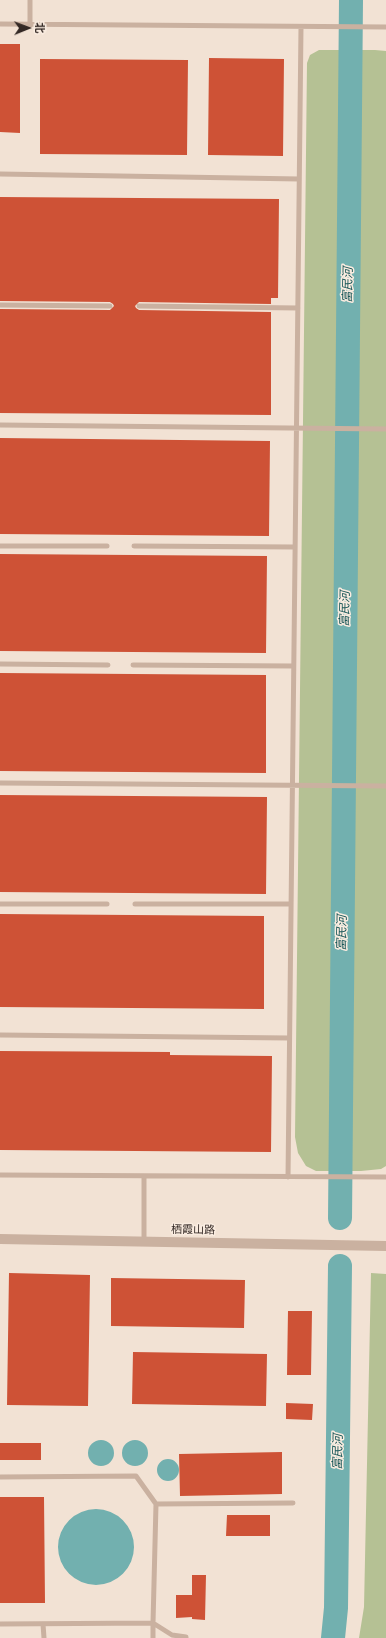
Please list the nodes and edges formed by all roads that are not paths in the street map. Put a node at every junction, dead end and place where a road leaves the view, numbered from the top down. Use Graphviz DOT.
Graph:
graph roads {
  1 [pos="30,0"];
  2 [pos="0,24"];
  3 [pos="30,25"];
  4 [pos="301,27"];
  5 [pos="386,27"];
  6 [pos="0,174"];
  7 [pos="299,179"];
  8 [pos="0,305"];
  9 [pos="110,306"];
  10 [pos="139,306"];
  11 [pos="298,308"];
  12 [pos="0,425"];
  13 [pos="296,428"];
  14 [pos="386,429"];
  15 [pos="0,546"];
  16 [pos="107,546"];
  17 [pos="134,546"];
  18 [pos="295,547"];
  19 [pos="0,664"];
  20 [pos="108,665"];
  21 [pos="133,665"];
  22 [pos="293,666"];
  23 [pos="0,783"];
  24 [pos="292,786"];
  25 [pos="386,786"];
  26 [pos="0,904"];
  27 [pos="107,904"];
  28 [pos="135,904"];
  29 [pos="291,904"];
  30 [pos="0,1035"];
  31 [pos="289,1038"];
  32 [pos="0,1175"];
  33 [pos="144,1176"];
  34 [pos="288,1177"];
  35 [pos="386,1177"];
  36 [pos="0,1239"];
  37 [pos="144,1241"];
  38 [pos="386,1246"];
  39 [pos="0,1478"];
  40 [pos="293,1503"];
  41 [pos="156,1504"];
  42 [pos="153,1622"];
  43 [pos="0,1624"];
  44 [pos="43,1624"];
  45 [pos="44,1638"];
  46 [pos="153,1638"];
  47 [pos="186,1638"];
  1 -- 3 [label="lane"];
  2 -- 3 [label="lane"];
  3 -- 4 [label="lane"];
  4 -- 5 [label="lane"];
  4 -- 7 [label="lane"];
  6 -- 7 [label="lane"];
  7 -- 11 [label="lane"];
  8 -- 9 [label="lane"];
  10 -- 11 [label="lane"];
  11 -- 13 [label="lane"];
  12 -- 13 [label="lane"];
  13 -- 14 [label="lane"];
  13 -- 18 [label="lane"];
  15 -- 16 [label="lane"];
  17 -- 18 [label="lane"];
  18 -- 22 [label="lane"];
  19 -- 20 [label="lane"];
  21 -- 22 [label="lane"];
  22 -- 24 [label="lane"];
  23 -- 24 [label="lane"];
  24 -- 25 [label="lane"];
  24 -- 29 [label="lane"];
  26 -- 27 [label="lane"];
  28 -- 29 [label="lane"];
  29 -- 31 [label="lane"];
  30 -- 31 [label="lane"];
  31 -- 34 [label="lane"];
  32 -- 33 [label="lane"];
  33 -- 34 [label="lane"];
  33 -- 37 [label="lane"];
  34 -- 35 [label="lane"];
  36 -- 37 [label="street, 栖霞山路"];
  37 -- 38 [label="street, 栖霞山路"];
  39 -- 41 [label="lane"];
  40 -- 41 [label="lane"];
  41 -- 42 [label="lane"];
  42 -- 44 [label="lane"];
  42 -- 46 [label="lane"];
  42 -- 47 [label="lane"];
  43 -- 44 [label="lane"];
  44 -- 45 [label="lane"];
}
